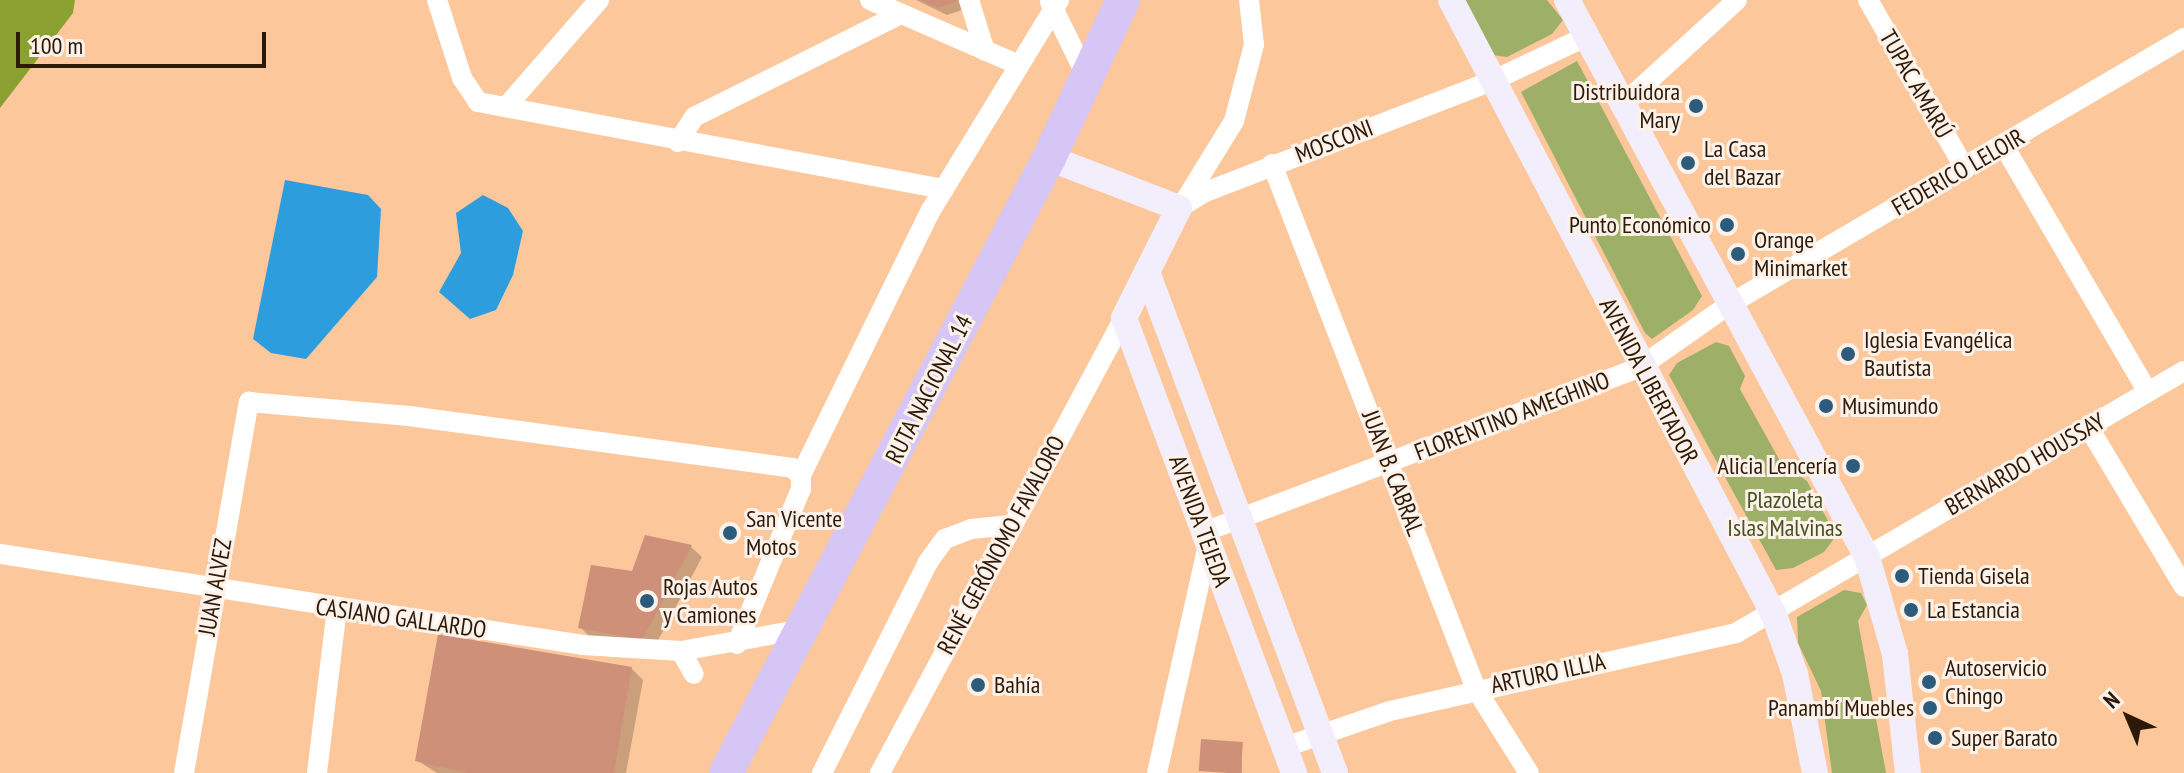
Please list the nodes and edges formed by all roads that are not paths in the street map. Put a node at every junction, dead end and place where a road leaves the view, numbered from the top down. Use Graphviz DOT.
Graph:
graph roads {
  1 [pos="437,0"];
  2 [pos="599,0"];
  3 [pos="870,0"];
  4 [pos="969,0"];
  5 [pos="1123,0"];
  6 [pos="1249,0"];
  7 [pos="1451,0"];
  8 [pos="1567,0"];
  9 [pos="1737,0"];
  10 [pos="1868,0"];
  11 [pos="1054,3"];
  12 [pos="901,14"];
  13 [pos="1587,36"];
  14 [pos="2184,38"];
  15 [pos="985,51"];
  16 [pos="1019,65"];
  17 [pos="1087,77"];
  18 [pos="1492,81"];
  19 [pos="1621,106"];
  20 [pos="506,107"];
  21 [pos="678,142"];
  22 [pos="2004,146"];
  23 [pos="1049,158"];
  24 [pos="1272,164"];
  25 [pos="1965,169"];
  26 [pos="944,189"];
  27 [pos="1179,208"];
  28 [pos="1147,272"];
  29 [pos="1730,304"];
  30 [pos="1124,318"];
  31 [pos="1640,367"];
  32 [pos="2184,371"];
  33 [pos="2148,392"];
  34 [pos="2089,428"];
  35 [pos="1389,463"];
  36 [pos="801,475"];
  37 [pos="1240,518"];
  38 [pos="1011,525"];
  39 [pos="1206,538"];
  40 [pos="0,554"];
  41 [pos="1867,557"];
  42 [pos="2184,587"];
  43 [pos="213,591"];
  44 [pos="337,608"];
  45 [pos="1774,615"];
  46 [pos="803,629"];
  47 [pos="737,644"];
  48 [pos="681,651"];
  49 [pos="694,674"];
  50 [pos="1476,689"];
  51 [pos="1321,735"];
  52 [pos="1285,747"];
  53 [pos="184,773"];
  54 [pos="317,773"];
  55 [pos="726,773"];
  56 [pos="822,773"];
  57 [pos="880,773"];
  58 [pos="1157,773"];
  59 [pos="1294,773"];
  60 [pos="1335,773"];
  61 [pos="1529,773"];
  62 [pos="1815,773"];
  63 [pos="1908,773"];
  1 -- 20 [label="street"];
  2 -- 20 [label="street"];
  3 -- 12 [label="street"];
  4 -- 15 [label="street"];
  5 -- 17 [label="highway, RUTA NACIONAL 14"];
  6 -- 27 [label="street"];
  7 -- 18 [label="main road, AVENIDA LIBERTADOR"];
  8 -- 13 [label="main road"];
  9 -- 19 [label="street"];
  10 -- 25 [label="street, TUPAC AMARÚ"];
  11 -- 16 [label="street"];
  11 -- 17 [label="street"];
  12 -- 15 [label="street"];
  12 -- 21 [label="street"];
  13 -- 18 [label="street, MOSCONI"];
  13 -- 19 [label="main road"];
  14 -- 22 [label="street, FEDERICO LELOIR"];
  15 -- 16 [label="street"];
  16 -- 26 [label="street"];
  17 -- 23 [label="highway, RUTA NACIONAL 14"];
  18 -- 24 [label="street, MOSCONI"];
  18 -- 31 [label="main road, AVENIDA LIBERTADOR"];
  19 -- 29 [label="main road"];
  20 -- 21 [label="street"];
  21 -- 26 [label="street"];
  22 -- 25 [label="street, FEDERICO LELOIR"];
  22 -- 33 [label="street"];
  23 -- 27 [label="main road"];
  23 -- 46 [label="highway, RUTA NACIONAL 14"];
  24 -- 27 [label="street, MOSCONI"];
  24 -- 35 [label="street, JUAN B. CABRAL"];
  25 -- 29 [label="street, FEDERICO LELOIR"];
  26 -- 36 [label="street"];
  27 -- 28 [label="main road"];
  28 -- 30 [label="main road"];
  28 -- 37 [label="main road, AVENIDA TEJEDA"];
  29 -- 31 [label="street, FEDERICO LELOIR"];
  29 -- 41 [label="main road"];
  30 -- 38 [label="street, RENÉ GERÓNOMO FAVALORO"];
  30 -- 39 [label="main road, AVENIDA TEJEDA"];
  31 -- 35 [label="street, FLORENTINO AMEGHINO"];
  31 -- 45 [label="main road, AVENIDA LIBERTADOR"];
  32 -- 33 [label="street, BERNARDO HOUSSAY"];
  33 -- 34 [label="street, BERNARDO HOUSSAY"];
  34 -- 41 [label="street, BERNARDO HOUSSAY"];
  34 -- 42 [label="street"];
  35 -- 37 [label="street, FLORENTINO AMEGHINO"];
  35 -- 50 [label="street, JUAN B. CABRAL"];
  36 -- 43 [label="street, JUAN ALVEZ"];
  36 -- 47 [label="street"];
  37 -- 39 [label="street, FLORENTINO AMEGHINO"];
  37 -- 51 [label="main road, AVENIDA TEJEDA"];
  38 -- 56 [label="street"];
  38 -- 57 [label="street, RENÉ GERÓNOMO FAVALORO"];
  39 -- 52 [label="main road, AVENIDA TEJEDA"];
  39 -- 58 [label="street"];
  40 -- 43 [label="street, CASIANO GALLARDO"];
  41 -- 45 [label="street, BERNARDO HOUSSAY"];
  41 -- 63 [label="main road"];
  43 -- 44 [label="street, CASIANO GALLARDO"];
  43 -- 53 [label="street, JUAN ALVEZ"];
  44 -- 48 [label="street, CASIANO GALLARDO"];
  44 -- 54 [label="street"];
  45 -- 50 [label="street, ARTURO ILLIA"];
  45 -- 62 [label="main road, AVENIDA LIBERTADOR"];
  46 -- 47 [label="street, CASIANO GALLARDO"];
  46 -- 55 [label="highway, RUTA NACIONAL 14"];
  47 -- 48 [label="street, CASIANO GALLARDO"];
  48 -- 49 [label="street"];
  50 -- 51 [label="street, ARTURO ILLIA"];
  50 -- 61 [label="street, JUAN B. CABRAL"];
  51 -- 52 [label="street, ARTURO ILLIA"];
  51 -- 60 [label="main road, AVENIDA TEJEDA"];
  52 -- 59 [label="main road, AVENIDA TEJEDA"];
}
